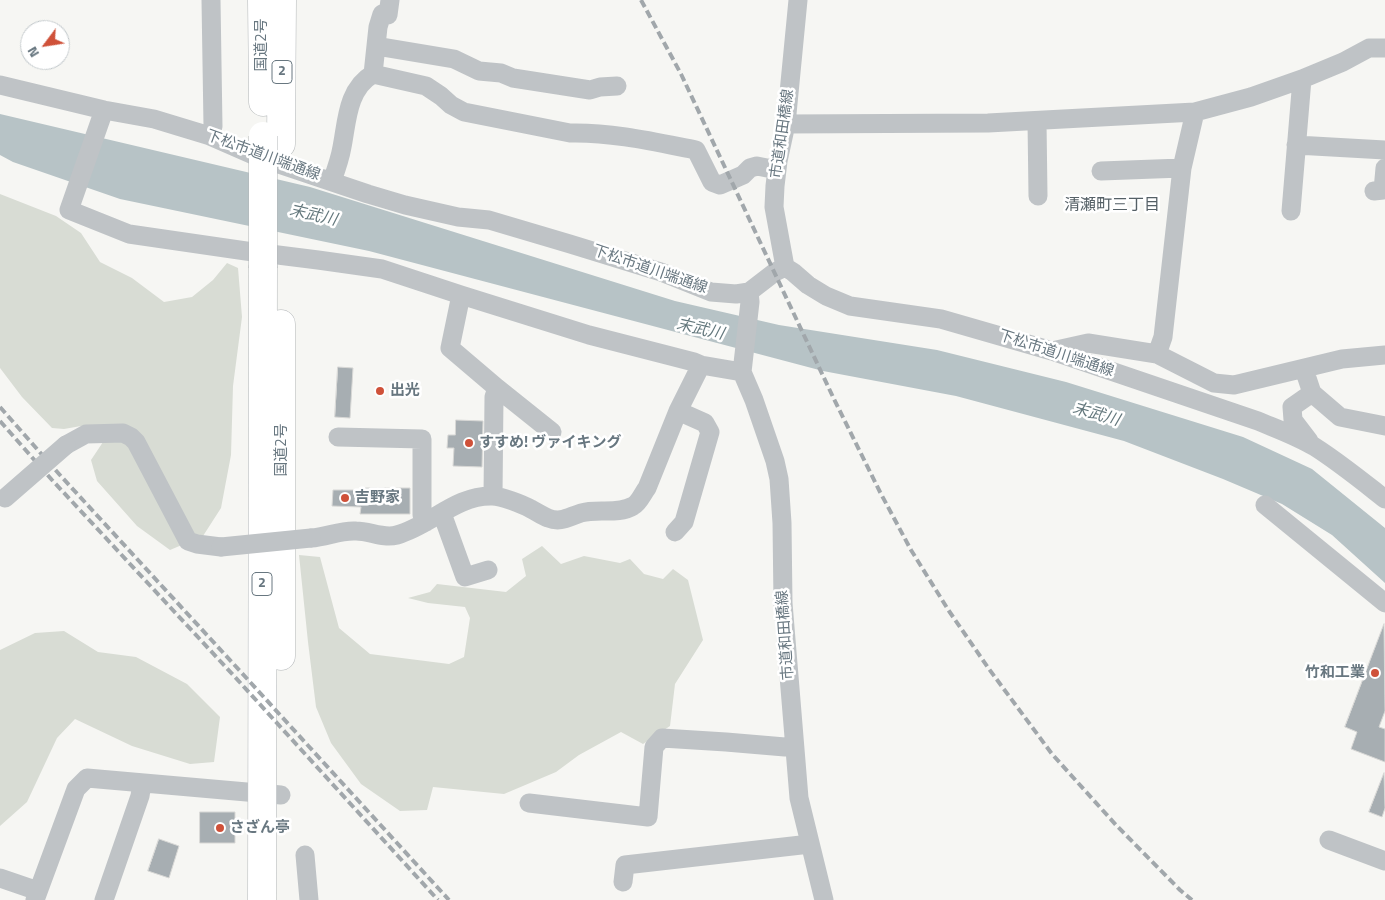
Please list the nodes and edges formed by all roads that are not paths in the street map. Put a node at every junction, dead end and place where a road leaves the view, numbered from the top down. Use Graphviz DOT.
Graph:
graph roads {
  1 [pos="212,0"];
  2 [pos="262,0"];
  3 [pos="282,0"];
  4 [pos="390,0"];
  5 [pos="798,0"];
  6 [pos="376,46"];
  7 [pos="1385,48"];
  8 [pos="373,74"];
  9 [pos="1302,79"];
  10 [pos="0,85"];
  11 [pos="617,86"];
  12 [pos="1195,112"];
  13 [pos="103,114"];
  14 [pos="1037,121"];
  15 [pos="786,124"];
  16 [pos="210,136"];
  17 [pos="272,140"];
  18 [pos="1296,145"];
  19 [pos="1385,150"];
  20 [pos="1182,168"];
  21 [pos="1385,168"];
  22 [pos="777,170"];
  23 [pos="1101,171"];
  24 [pos="332,181"];
  25 [pos="1374,191"];
  26 [pos="1038,196"];
  27 [pos="1291,211"];
  28 [pos="785,267"];
  29 [pos="461,296"];
  30 [pos="750,297"];
  31 [pos="1052,351"];
  32 [pos="1156,354"];
  33 [pos="1385,354"];
  34 [pos="701,365"];
  35 [pos="743,365"];
  36 [pos="1304,369"];
  37 [pos="497,388"];
  38 [pos="1312,393"];
  39 [pos="678,411"];
  40 [pos="1385,426"];
  41 [pos="552,432"];
  42 [pos="338,437"];
  43 [pos="1314,447"];
  44 [pos="492,496"];
  45 [pos="1385,499"];
  46 [pos="2,501"];
  47 [pos="1265,504"];
  48 [pos="434,518"];
  49 [pos="675,532"];
  50 [pos="488,570"];
  51 [pos="1385,603"];
  52 [pos="794,746"];
  53 [pos="142,783"];
  54 [pos="272,794"];
  55 [pos="529,803"];
  56 [pos="1329,840"];
  57 [pos="810,844"];
  58 [pos="305,855"];
  59 [pos="1385,861"];
  60 [pos="0,878"];
  61 [pos="623,882"];
  62 [pos="37,896"];
  63 [pos="104,900"];
  64 [pos="262,900"];
  65 [pos="280,900"];
  66 [pos="309,900"];
  67 [pos="824,900"];
  1 -- 16 [label="street"];
  2 -- 17 [label="highway, 国道2号 / 2"];
  3 -- 17 [label="highway, 国道2号 / 2"];
  4 -- 6 [label="street"];
  5 -- 15 [label="street, 市道和田橋線"];
  6 -- 8 [label="street"];
  6 -- 11 [label="street"];
  7 -- 9 [label="street"];
  8 -- 22 [label="street"];
  8 -- 24 [label="street"];
  9 -- 12 [label="street"];
  9 -- 18 [label="street"];
  10 -- 13 [label="street, 下松市道川端通線"];
  12 -- 14 [label="street"];
  12 -- 20 [label="street"];
  13 -- 16 [label="street, 下松市道川端通線"];
  13 -- 29 [label="street"];
  14 -- 15 [label="street"];
  14 -- 26 [label="street"];
  15 -- 22 [label="street, 市道和田橋線"];
  16 -- 24 [label="street, 下松市道川端通線"];
  17 -- 54 [label="highway, 国道2号 / 2"];
  18 -- 19 [label="street"];
  18 -- 27 [label="street"];
  20 -- 23 [label="street"];
  20 -- 32 [label="street"];
  21 -- 25 [label="street"];
  22 -- 28 [label="street, 市道和田橋線"];
  24 -- 30 [label="street, 下松市道川端通線"];
  28 -- 30 [label="street"];
  28 -- 31 [label="street, 下松市道川端通線"];
  29 -- 34 [label="street"];
  29 -- 37 [label="street"];
  30 -- 35 [label="street"];
  31 -- 32 [label="street"];
  31 -- 43 [label="street, 下松市道川端通線"];
  32 -- 36 [label="street"];
  33 -- 36 [label="street"];
  34 -- 35 [label="street"];
  34 -- 39 [label="street"];
  35 -- 52 [label="street, 市道和田橋線"];
  36 -- 38 [label="street"];
  37 -- 41 [label="street"];
  37 -- 44 [label="street"];
  38 -- 40 [label="street"];
  38 -- 43 [label="street"];
  39 -- 44 [label="street"];
  39 -- 49 [label="street"];
  42 -- 48 [label="street"];
  43 -- 45 [label="street, 下松市道川端通線"];
  44 -- 48 [label="street"];
  46 -- 48 [label="street, bridge"];
  47 -- 51 [label="street"];
  48 -- 50 [label="street"];
  52 -- 55 [label="street"];
  52 -- 57 [label="street, 市道和田橋線"];
  53 -- 54 [label="street"];
  53 -- 62 [label="street"];
  53 -- 63 [label="street"];
  54 -- 64 [label="highway, 国道2号 / 2"];
  54 -- 65 [label="highway, 国道2号 / 2"];
  56 -- 59 [label="street"];
  57 -- 61 [label="street"];
  57 -- 67 [label="street, 市道和田橋線"];
  58 -- 66 [label="street"];
  60 -- 62 [label="street"];
}
